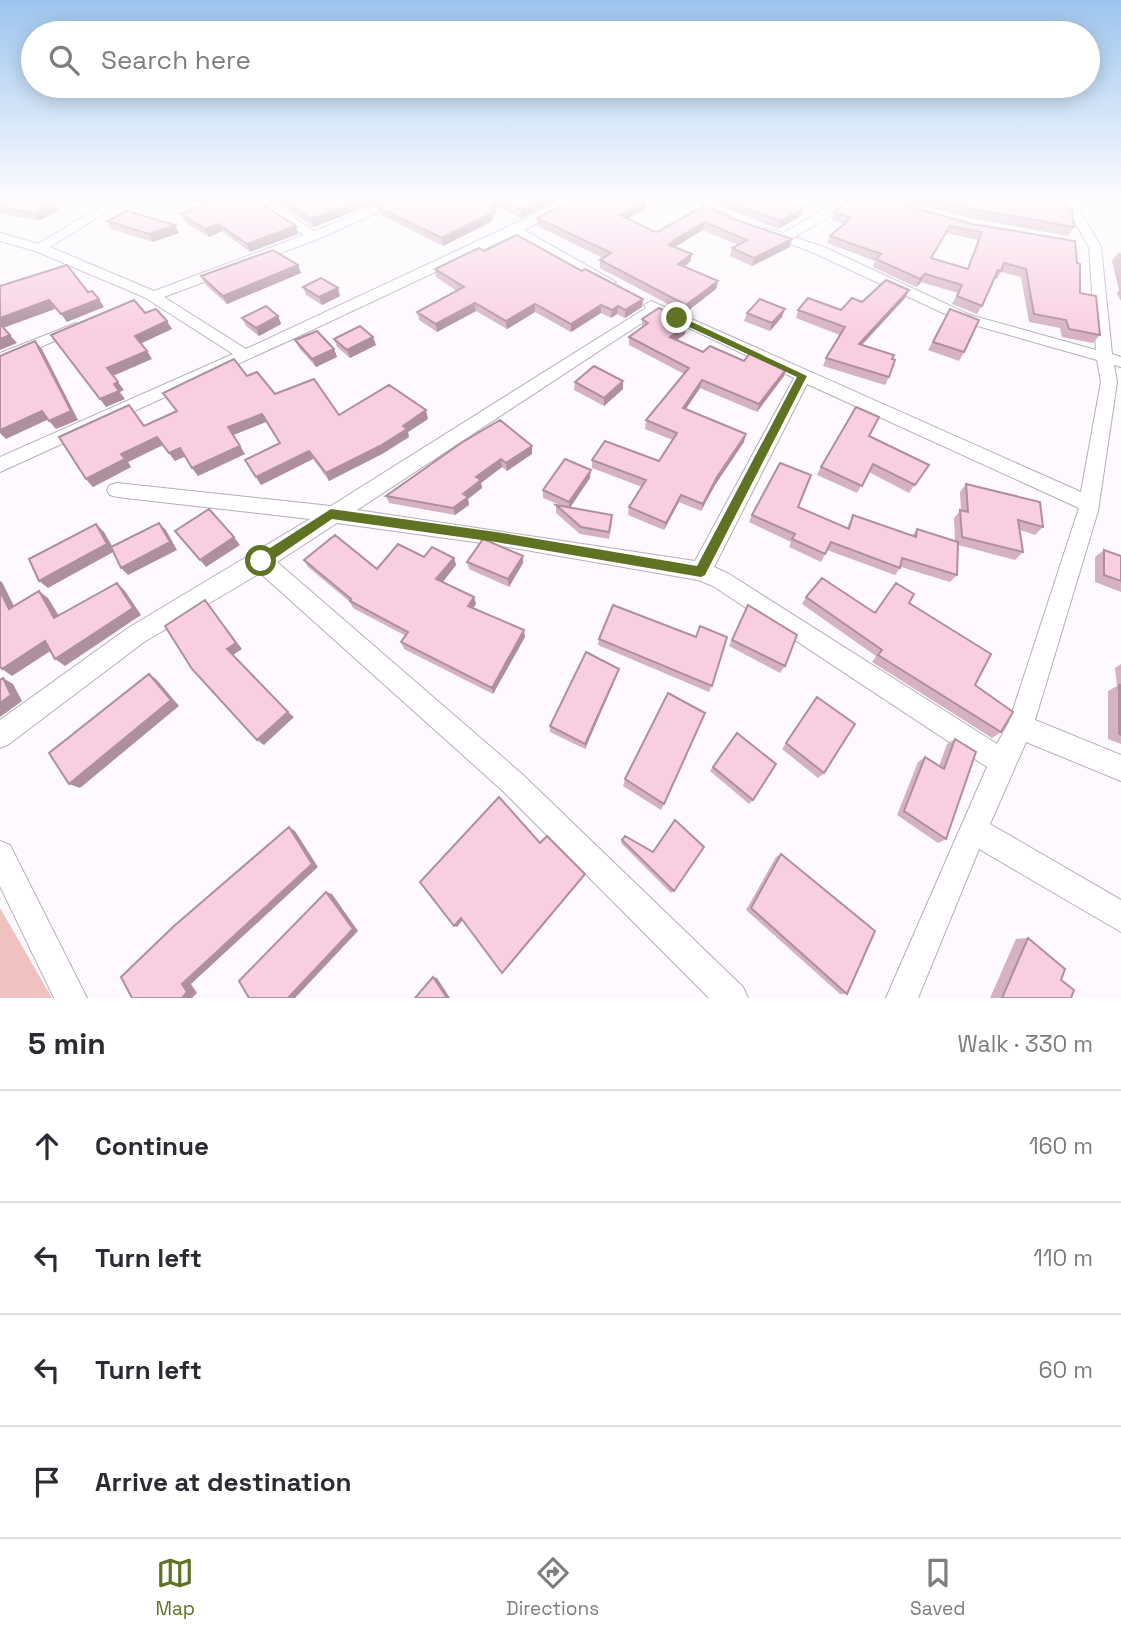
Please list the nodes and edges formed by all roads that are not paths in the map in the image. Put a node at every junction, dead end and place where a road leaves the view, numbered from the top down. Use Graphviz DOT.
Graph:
graph roads {
  1 [pos="24,244"];
  2 [pos="47,244"];
  3 [pos="293,244"];
  4 [pos="486,244"];
  5 [pos="540,244"];
  6 [pos="803,244"];
  7 [pos="1087,244"];
  8 [pos="40,248"];
  9 [pos="151,296"];
  10 [pos="125,306"];
  11 [pos="656,308"];
  12 [pos="87,322"];
  13 [pos="243,354"];
  14 [pos="0,359"];
  15 [pos="1113,360"];
  16 [pos="803,376"];
  17 [pos="0,465"];
  18 [pos="117,490"];
  19 [pos="1089,504"];
  20 [pos="331,514"];
  21 [pos="261,561"];
  22 [pos="701,572"];
  23 [pos="1020,727"];
  24 [pos="0,735"];
  25 [pos="1002,762"];
  26 [pos="1121,768"];
  27 [pos="975,831"];
  28 [pos="0,855"];
  29 [pos="1121,917"];
  30 [pos="71,998"];
  31 [pos="732,998"];
  32 [pos="902,998"];
  1 -- 8 [label="street"];
  2 -- 8 [label="street"];
  3 -- 9 [label="street"];
  4 -- 13 [label="street"];
  5 -- 11 [label="street"];
  6 -- 15 [label="street"];
  7 -- 15 [label="street"];
  8 -- 9 [label="street"];
  9 -- 10 [label="street"];
  9 -- 13 [label="street"];
  11 -- 16 [label="street"];
  11 -- 20 [label="street"];
  12 -- 14 [label="street"];
  13 -- 17 [label="street"];
  15 -- 19 [label="street"];
  16 -- 19 [label="street"];
  16 -- 22 [label="street"];
  18 -- 20 [label="street"];
  19 -- 23 [label="street"];
  20 -- 21 [label="street"];
  20 -- 22 [label="street"];
  21 -- 24 [label="street"];
  21 -- 31 [label="street"];
  22 -- 25 [label="street"];
  23 -- 25 [label="street"];
  23 -- 26 [label="street"];
  25 -- 27 [label="street"];
  27 -- 29 [label="street"];
  27 -- 32 [label="street"];
  28 -- 30 [label="street"];
}
